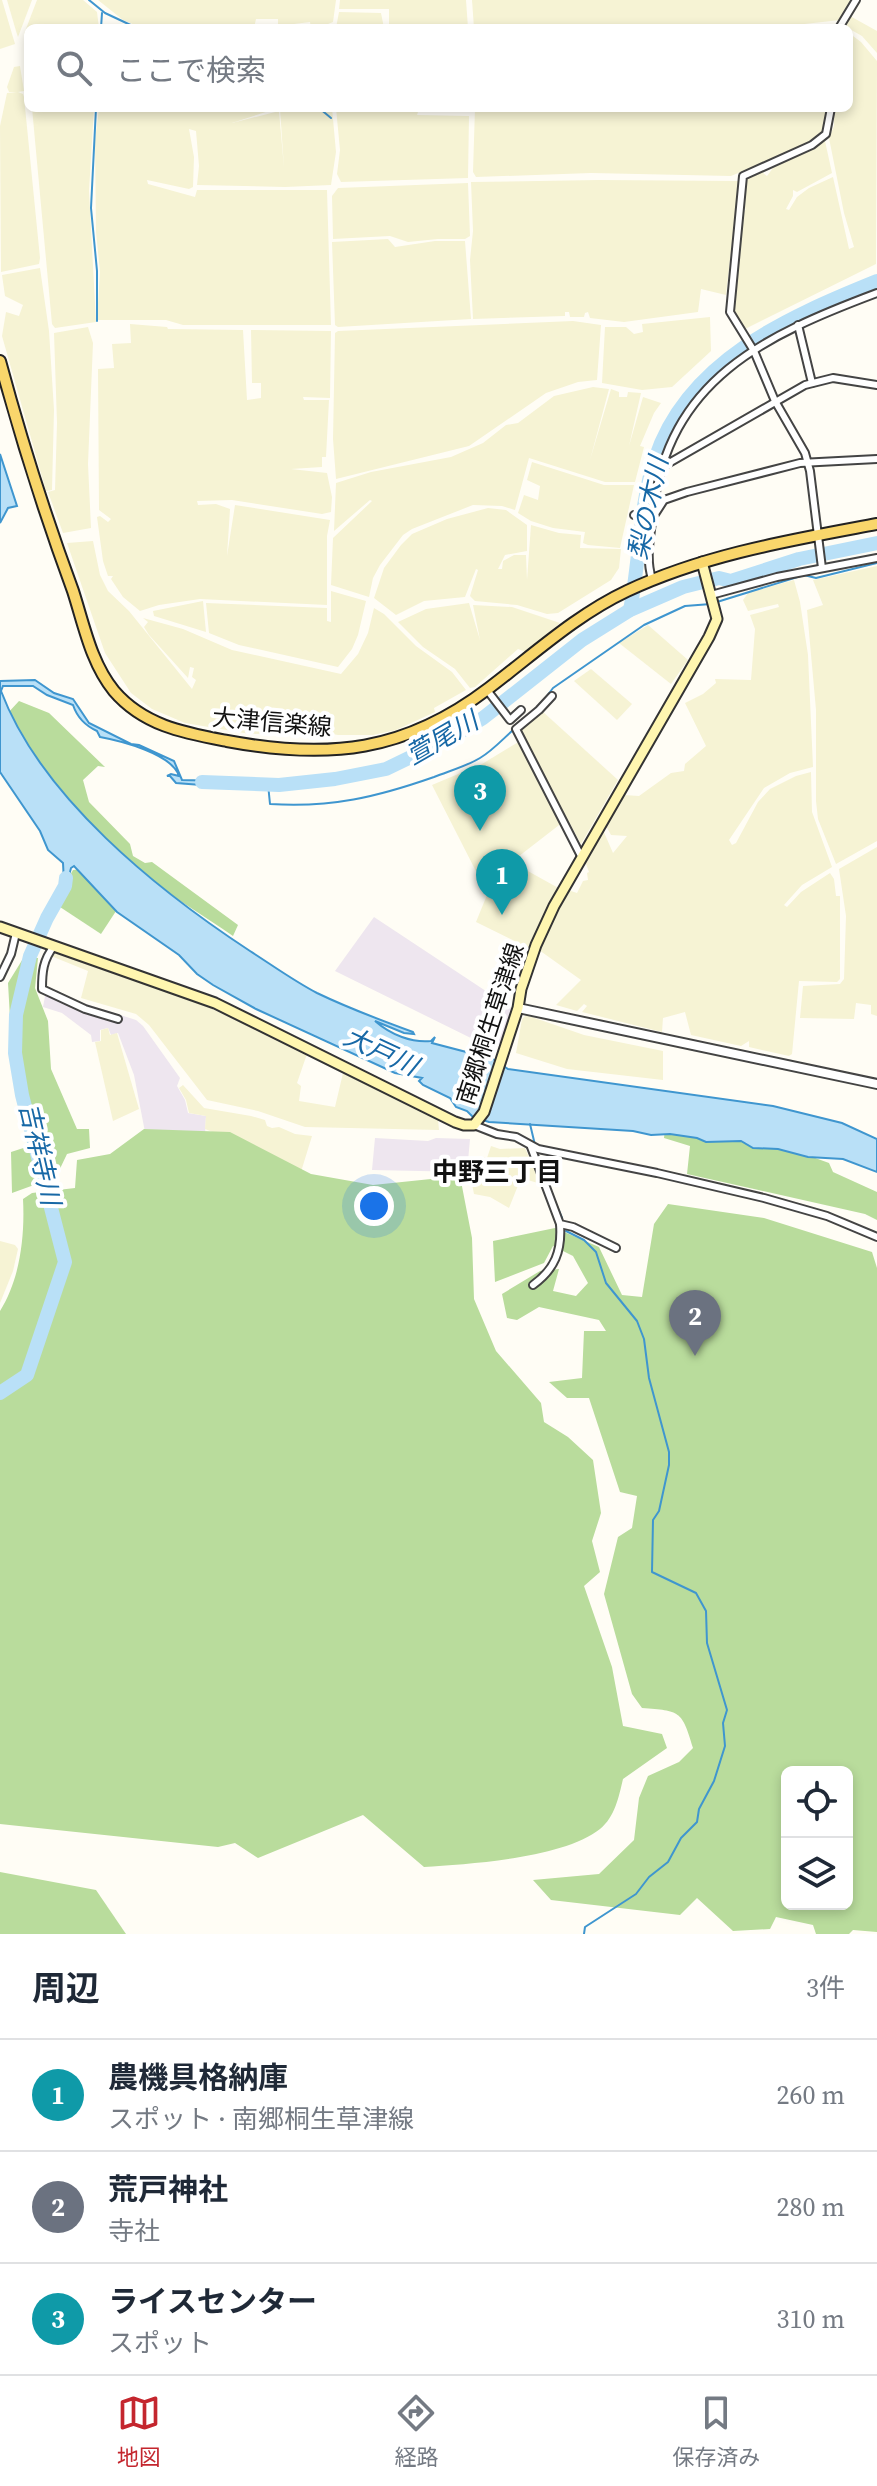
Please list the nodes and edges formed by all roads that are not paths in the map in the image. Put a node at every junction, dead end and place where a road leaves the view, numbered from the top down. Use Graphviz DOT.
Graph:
graph roads {
  1 [pos="856,0"];
  2 [pos="841,24"];
  3 [pos="830,112"];
  4 [pos="877,293"];
  5 [pos="798,325"];
  6 [pos="753,350"];
  7 [pos="0,361"];
  8 [pos="812,383"];
  9 [pos="877,385"];
  10 [pos="775,401"];
  11 [pos="877,459"];
  12 [pos="808,463"];
  13 [pos="662,467"];
  14 [pos="634,515"];
  15 [pos="652,517"];
  16 [pos="877,524"];
  17 [pos="818,539"];
  18 [pos="877,558"];
  19 [pos="702,564"];
  20 [pos="822,568"];
  21 [pos="647,582"];
  22 [pos="711,594"];
  23 [pos="489,694"];
  24 [pos="552,696"];
  25 [pos="521,710"];
  26 [pos="581,856"];
  27 [pos="0,927"];
  28 [pos="16,933"];
  29 [pos="52,945"];
  30 [pos="0,977"];
  31 [pos="518,1008"];
  32 [pos="118,1019"];
  33 [pos="877,1084"];
  34 [pos="476,1122"];
  35 [pos="535,1148"];
  36 [pos="560,1224"];
  37 [pos="877,1237"];
  38 [pos="616,1248"];
  39 [pos="533,1285"];
  1 -- 2 [label="street"];
  3 -- 6 [label="street"];
  4 -- 5 [label="street"];
  5 -- 6 [label="street"];
  5 -- 8 [label="street"];
  6 -- 10 [label="street"];
  6 -- 13 [label="street"];
  7 -- 23 [label="main road, 大津信楽線"];
  8 -- 9 [label="street"];
  8 -- 10 [label="street"];
  10 -- 12 [label="street"];
  10 -- 13 [label="street"];
  11 -- 12 [label="street"];
  12 -- 15 [label="street"];
  12 -- 17 [label="street"];
  13 -- 15 [label="street"];
  14 -- 15 [label="street"];
  15 -- 21 [label="street"];
  16 -- 17 [label="main road, 大津信楽線"];
  17 -- 19 [label="main road, 大津信楽線"];
  17 -- 20 [label="street"];
  18 -- 20 [label="street"];
  19 -- 21 [label="main road, 大津信楽線"];
  19 -- 22 [label="main road, 南郷桐生草津線"];
  20 -- 22 [label="street"];
  21 -- 23 [label="main road, 大津信楽線"];
  22 -- 26 [label="main road, 南郷桐生草津線"];
  23 -- 25 [label="street"];
  24 -- 26 [label="street"];
  26 -- 31 [label="main road, 南郷桐生草津線"];
  27 -- 28 [label="main road, 南郷桐生草津線"];
  28 -- 29 [label="main road, 南郷桐生草津線"];
  28 -- 30 [label="street"];
  29 -- 32 [label="street"];
  29 -- 34 [label="main road, 南郷桐生草津線"];
  31 -- 33 [label="street"];
  31 -- 34 [label="main road, 南郷桐生草津線"];
  34 -- 35 [label="street"];
  35 -- 36 [label="street"];
  35 -- 37 [label="street"];
  36 -- 38 [label="street"];
  36 -- 39 [label="street"];
}
